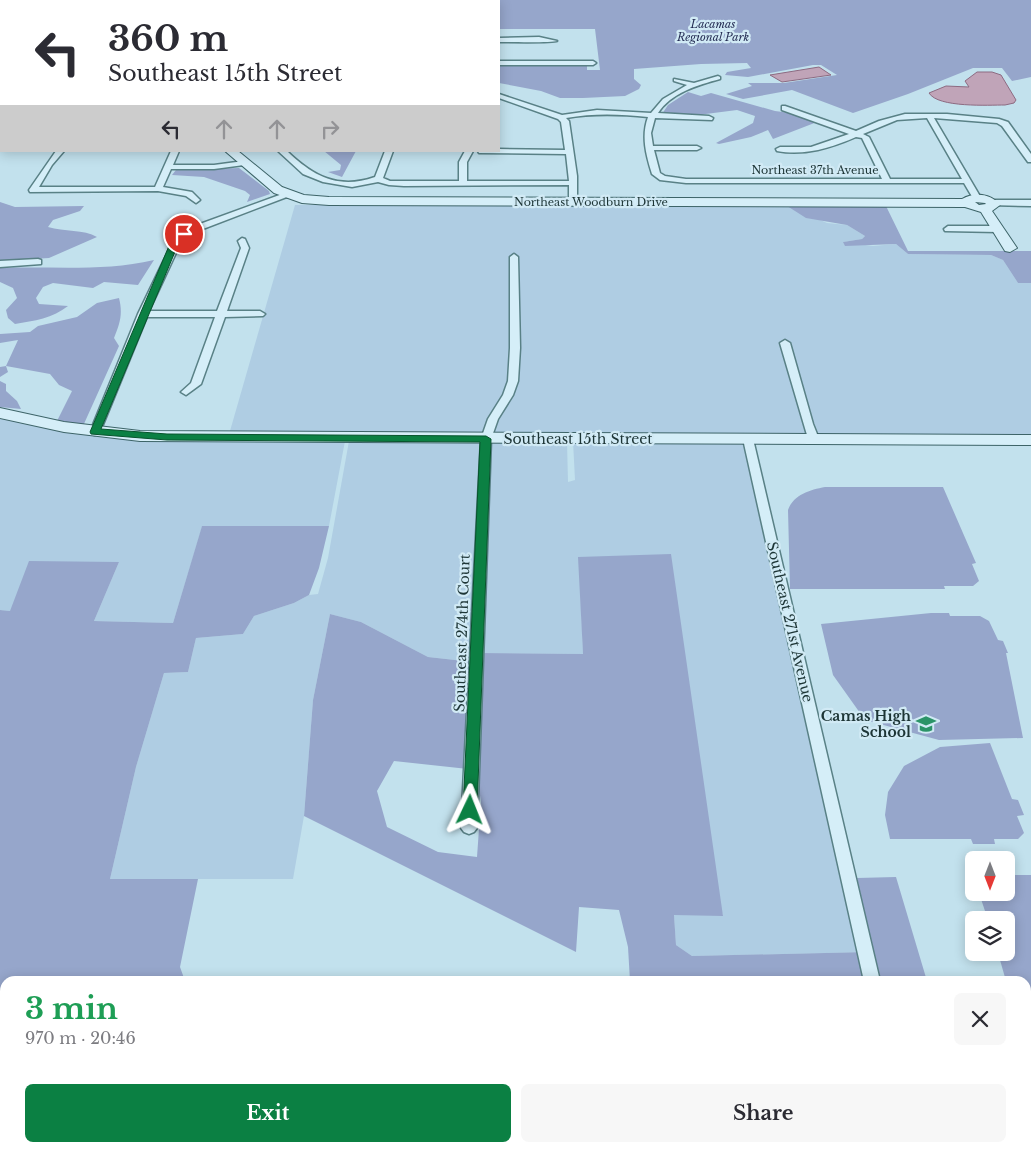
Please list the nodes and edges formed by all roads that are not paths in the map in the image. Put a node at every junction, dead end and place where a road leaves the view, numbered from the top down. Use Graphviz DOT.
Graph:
graph roads {
  1 [pos="500,40"];
  2 [pos="554,41"];
  3 [pos="500,63"];
  4 [pos="593,64"];
  5 [pos="718,78"];
  6 [pos="676,80"];
  7 [pos="694,85"];
  8 [pos="500,96"];
  9 [pos="785,108"];
  10 [pos="653,115"];
  11 [pos="930,116"];
  12 [pos="560,117"];
  13 [pos="709,118"];
  14 [pos="859,133"];
  15 [pos="650,148"];
  16 [pos="697,148"];
  17 [pos="780,150"];
  18 [pos="500,151"];
  19 [pos="59,152"];
  20 [pos="175,152"];
  21 [pos="232,152"];
  22 [pos="283,152"];
  23 [pos="390,152"];
  24 [pos="468,152"];
  25 [pos="570,152"];
  26 [pos="1031,160"];
  27 [pos="244,163"];
  28 [pos="169,167"];
  29 [pos="378,179"];
  30 [pos="887,181"];
  31 [pos="968,182"];
  32 [pos="463,183"];
  33 [pos="572,183"];
  34 [pos="158,189"];
  35 [pos="288,195"];
  36 [pos="196,200"];
  37 [pos="572,202"];
  38 [pos="981,203"];
  39 [pos="1031,203"];
  40 [pos="998,228"];
  41 [pos="948,229"];
  42 [pos="242,241"];
  43 [pos="1010,248"];
  44 [pos="514,257"];
  45 [pos="38,262"];
  46 [pos="0,264"];
  47 [pos="143,314"];
  48 [pos="221,314"];
  49 [pos="260,314"];
  50 [pos="785,342"];
  51 [pos="186,392"];
  52 [pos="0,413"];
  53 [pos="95,432"];
  54 [pos="486,439"];
  55 [pos="748,439"];
  56 [pos="817,439"];
  57 [pos="1031,440"];
  58 [pos="469,828"];
  59 [pos="871,976"];
  1 -- 2 [label="street"];
  3 -- 4 [label="street"];
  5 -- 7 [label="street"];
  6 -- 7 [label="street"];
  7 -- 10 [label="street"];
  8 -- 12 [label="street"];
  9 -- 14 [label="street"];
  10 -- 12 [label="street"];
  10 -- 13 [label="street"];
  10 -- 15 [label="street"];
  11 -- 14 [label="street"];
  11 -- 26 [label="street"];
  11 -- 31 [label="street"];
  12 -- 25 [label="street"];
  14 -- 17 [label="street"];
  14 -- 30 [label="street"];
  15 -- 16 [label="street"];
  15 -- 30 [label="street, Northeast 37th Avenue"];
  18 -- 25 [label="street"];
  19 -- 34 [label="street"];
  20 -- 28 [label="street"];
  21 -- 27 [label="street, Northeast Woodburn Drive"];
  22 -- 29 [label="street"];
  23 -- 29 [label="street"];
  24 -- 32 [label="street"];
  25 -- 33 [label="street"];
  27 -- 28 [label="street"];
  27 -- 35 [label="street, Northeast Woodburn Drive"];
  28 -- 34 [label="street"];
  29 -- 32 [label="street"];
  30 -- 31 [label="street, Northeast 37th Avenue"];
  31 -- 38 [label="street"];
  32 -- 33 [label="street"];
  33 -- 37 [label="street"];
  34 -- 36 [label="street"];
  35 -- 37 [label="street, Northeast Woodburn Drive"];
  35 -- 47 [label="street"];
  37 -- 38 [label="street, Northeast Woodburn Drive"];
  38 -- 39 [label="street, Northeast Woodburn Drive"];
  38 -- 40 [label="street"];
  40 -- 41 [label="street"];
  40 -- 43 [label="street"];
  42 -- 48 [label="street"];
  44 -- 54 [label="street, Southeast 274th Court"];
  45 -- 46 [label="street"];
  47 -- 48 [label="street"];
  47 -- 53 [label="street"];
  48 -- 49 [label="street"];
  48 -- 51 [label="street"];
  50 -- 56 [label="street"];
  52 -- 53 [label="street, Southeast 15th Street"];
  53 -- 54 [label="street, Southeast 15th Street"];
  54 -- 55 [label="street, Southeast 15th Street"];
  54 -- 58 [label="street, Southeast 274th Court"];
  55 -- 56 [label="street, Southeast 15th Street"];
  55 -- 59 [label="street, Southeast 271st Avenue"];
  56 -- 57 [label="street, Southeast 15th Street"];
}
